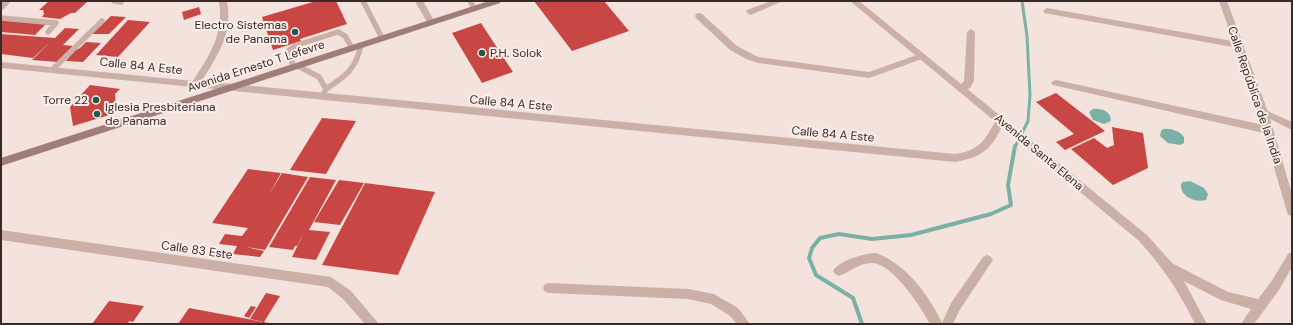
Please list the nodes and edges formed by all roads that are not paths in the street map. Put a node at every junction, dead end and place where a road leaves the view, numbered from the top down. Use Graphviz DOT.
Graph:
graph roads {
  1 [pos="7,1"];
  2 [pos="114,1"];
  3 [pos="223,1"];
  4 [pos="363,1"];
  5 [pos="418,1"];
  6 [pos="497,1"];
  7 [pos="779,1"];
  8 [pos="854,1"];
  9 [pos="1223,1"];
  10 [pos="121,2"];
  11 [pos="472,5"];
  12 [pos="1,7"];
  13 [pos="1047,11"];
  14 [pos="750,12"];
  15 [pos="699,16"];
  16 [pos="1,18"];
  17 [pos="102,22"];
  18 [pos="431,22"];
  19 [pos="48,32"];
  20 [pos="970,32"];
  21 [pos="382,38"];
  22 [pos="361,45"];
  23 [pos="1238,45"];
  24 [pos="352,48"];
  25 [pos="922,56"];
  26 [pos="1,65"];
  27 [pos="296,67"];
  28 [pos="52,70"];
  29 [pos="1056,83"];
  30 [pos="196,84"];
  31 [pos="230,88"];
  32 [pos="962,89"];
  33 [pos="324,93"];
  34 [pos="1262,112"];
  35 [pos="1002,121"];
  36 [pos="1292,126"];
  37 [pos="1268,130"];
  38 [pos="1,162"];
  39 [pos="1292,212"];
  40 [pos="1,235"];
  41 [pos="1292,257"];
  42 [pos="987,260"];
  43 [pos="1168,266"];
  44 [pos="839,272"];
  45 [pos="549,288"];
  46 [pos="1261,305"];
  47 [pos="373,324"];
  48 [pos="744,324"];
  49 [pos="936,324"];
  50 [pos="948,324"];
  51 [pos="1201,324"];
  52 [pos="1247,324"];
  1 -- 12 [label="street"];
  2 -- 10 [label="lane"];
  3 -- 30 [label="street"];
  4 -- 21 [label="lane"];
  5 -- 18 [label="street"];
  6 -- 11 [label="main road, Avenida Ernesto T Lefevre"];
  7 -- 14 [label="street"];
  8 -- 25 [label="street, Avenida Santa Elena"];
  9 -- 23 [label="street, Calle República de la India"];
  11 -- 18 [label="main road, Avenida Ernesto T Lefevre"];
  13 -- 23 [label="street"];
  15 -- 25 [label="street"];
  16 -- 19 [label="lane"];
  17 -- 28 [label="lane"];
  18 -- 21 [label="main road, Avenida Ernesto T Lefevre"];
  20 -- 32 [label="street"];
  21 -- 22 [label="main road, Avenida Ernesto T Lefevre"];
  22 -- 24 [label="main road, Avenida Ernesto T Lefevre"];
  22 -- 33 [label="lane"];
  23 -- 34 [label="street, Calle República de la India"];
  24 -- 27 [label="main road, Avenida Ernesto T Lefevre"];
  24 -- 27 [label="lane"];
  25 -- 32 [label="street, Avenida Santa Elena"];
  26 -- 28 [label="street, Calle 84 A Este"];
  27 -- 31 [label="main road, Avenida Ernesto T Lefevre"];
  27 -- 33 [label="lane"];
  28 -- 30 [label="street, Calle 84 A Este"];
  29 -- 37 [label="street"];
  30 -- 31 [label="street, Calle 84 A Este"];
  31 -- 33 [label="street, Calle 84 A Este"];
  31 -- 38 [label="main road, Avenida Ernesto T Lefevre"];
  32 -- 35 [label="street, Avenida Santa Elena"];
  33 -- 35 [label="street, Calle 84 A Este"];
  34 -- 36 [label="street"];
  34 -- 37 [label="street, Calle República de la India"];
  35 -- 43 [label="street, Avenida Santa Elena"];
  37 -- 39 [label="street, Calle República de la India"];
  40 -- 47 [label="street, Calle 83 Este"];
  41 -- 46 [label="street"];
  42 -- 50 [label="street"];
  43 -- 46 [label="street"];
  43 -- 51 [label="street, Avenida Santa Elena"];
  44 -- 49 [label="street"];
  45 -- 48 [label="street"];
  46 -- 52 [label="street"];
}
